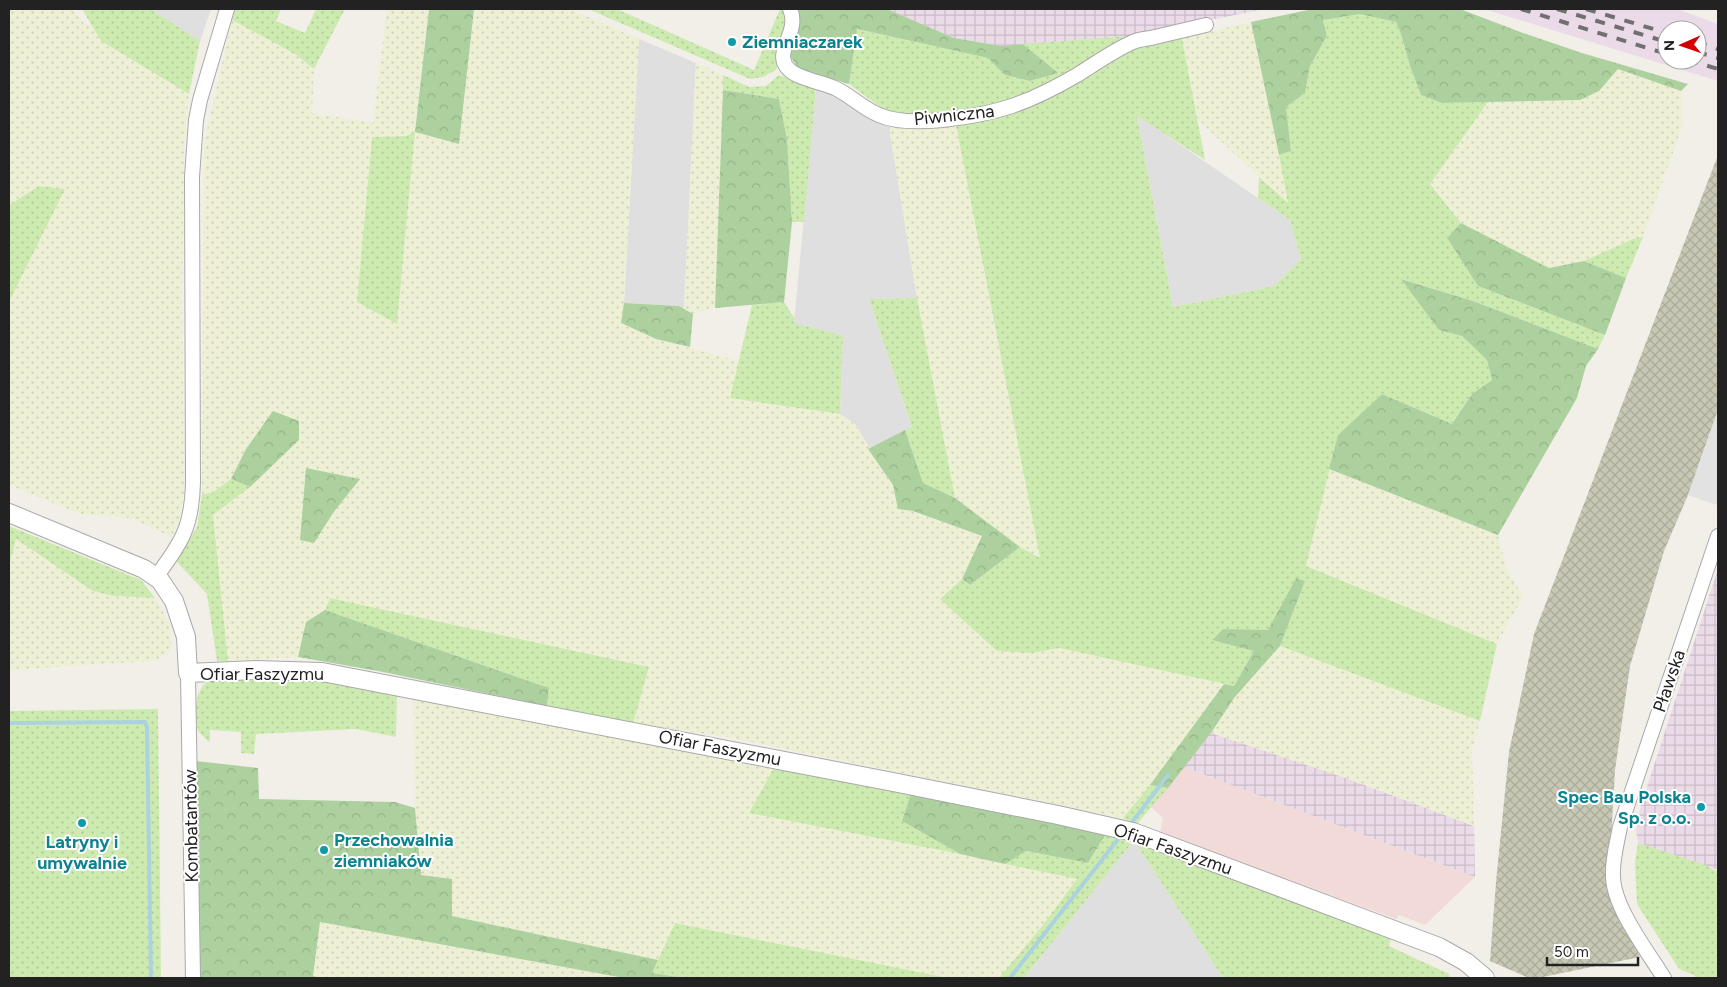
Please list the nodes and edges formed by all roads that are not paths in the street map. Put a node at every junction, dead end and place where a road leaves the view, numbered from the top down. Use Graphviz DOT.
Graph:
graph roads {
  1 [pos="227,9"];
  2 [pos="790,9"];
  3 [pos="1206,25"];
  4 [pos="9,513"];
  5 [pos="1718,536"];
  6 [pos="156,577"];
  7 [pos="188,673"];
  8 [pos="193,978"];
  9 [pos="1485,978"];
  10 [pos="1664,978"];
  1 -- 6 [label="street"];
  2 -- 3 [label="street, Piwniczna"];
  4 -- 6 [label="street, Ofiar Faszyzmu"];
  5 -- 10 [label="street, Pławska"];
  6 -- 7 [label="street, Ofiar Faszyzmu"];
  7 -- 8 [label="street, Kombatantów"];
  7 -- 9 [label="street, Ofiar Faszyzmu"];
}
